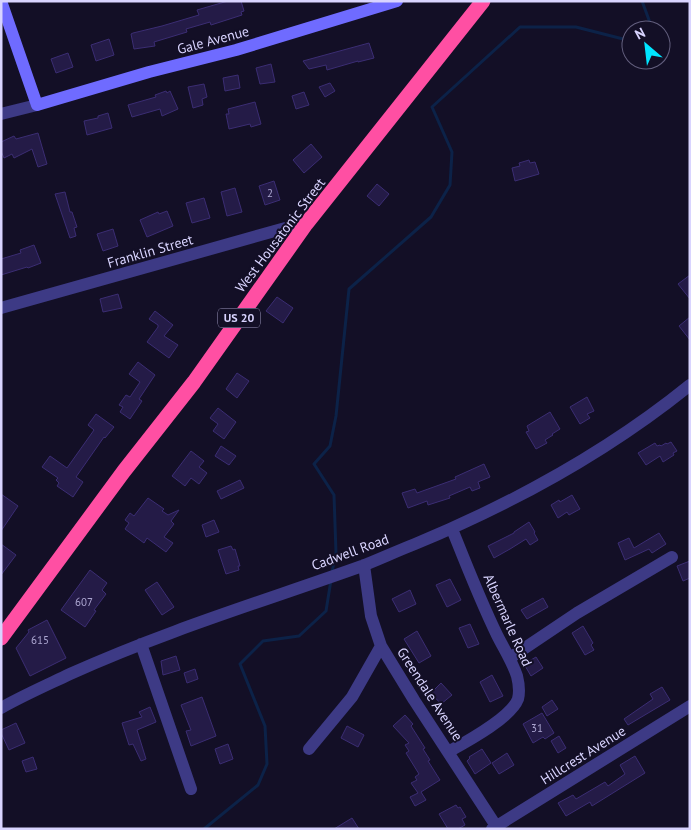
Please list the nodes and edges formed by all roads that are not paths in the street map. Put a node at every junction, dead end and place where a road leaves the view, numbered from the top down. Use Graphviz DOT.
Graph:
graph roads {
  1 [pos="1,1"];
  2 [pos="397,1"];
  3 [pos="483,1"];
  4 [pos="37,105"];
  5 [pos="1,114"];
  6 [pos="306,224"];
  7 [pos="1,308"];
  8 [pos="690,385"];
  9 [pos="452,529"];
  10 [pos="672,557"];
  11 [pos="364,565"];
  12 [pos="1,638"];
  13 [pos="141,644"];
  14 [pos="381,646"];
  15 [pos="510,658"];
  16 [pos="690,706"];
  17 [pos="1,708"];
  18 [pos="309,749"];
  19 [pos="448,752"];
  20 [pos="191,788"];
  21 [pos="495,828"];
  1 -- 4 [label="street"];
  2 -- 4 [label="street, Gale Avenue"];
  3 -- 6 [label="highway, West Housatonic Street / US 20"];
  4 -- 5 [label="street"];
  6 -- 7 [label="street, Franklin Street"];
  6 -- 12 [label="highway, West Housatonic Street / US 20"];
  8 -- 9 [label="street, Cadwell Road"];
  9 -- 11 [label="street, Cadwell Road"];
  9 -- 15 [label="street, Albermarle Road"];
  10 -- 15 [label="street"];
  11 -- 13 [label="street, Cadwell Road"];
  11 -- 14 [label="street, Greendale Avenue"];
  13 -- 17 [label="street, Cadwell Road"];
  13 -- 20 [label="street"];
  14 -- 18 [label="street"];
  14 -- 19 [label="street, Greendale Avenue"];
  15 -- 19 [label="street, Albermarle Road"];
  16 -- 21 [label="street, Hillcrest Avenue"];
  19 -- 21 [label="street, Greendale Avenue"];
}
